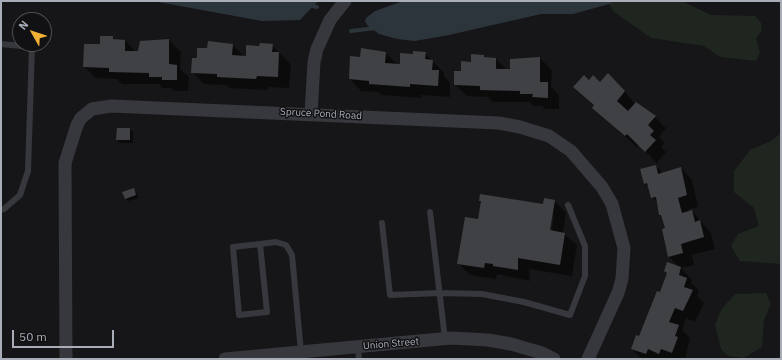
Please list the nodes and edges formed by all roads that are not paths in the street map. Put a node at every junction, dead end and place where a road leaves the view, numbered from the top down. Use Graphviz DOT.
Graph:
graph roads {
  1 [pos="345,1"];
  2 [pos="1,44"];
  3 [pos="311,114"];
  4 [pos="568,205"];
  5 [pos="1,210"];
  6 [pos="430,212"];
  7 [pos="382,223"];
  8 [pos="260,244"];
  9 [pos="440,293"];
  10 [pos="445,339"];
  11 [pos="301,352"];
  12 [pos="359,353"];
  13 [pos="272,357"];
  14 [pos="66,359"];
  15 [pos="225,359"];
  16 [pos="554,359"];
  17 [pos="588,359"];
  1 -- 3 [label="street"];
  2 -- 5 [label="lane"];
  3 -- 14 [label="street, Spruce Pond Road"];
  3 -- 17 [label="street, Spruce Pond Road"];
  4 -- 9 [label="lane"];
  6 -- 9 [label="lane"];
  7 -- 9 [label="lane"];
  8 -- 8 [label="lane"];
  8 -- 11 [label="lane"];
  9 -- 10 [label="lane"];
  10 -- 12 [label="street, Union Street"];
  10 -- 16 [label="street, Union Street"];
  11 -- 12 [label="street, Union Street"];
  11 -- 13 [label="street, Union Street"];
  13 -- 15 [label="street, Union Street"];
}
